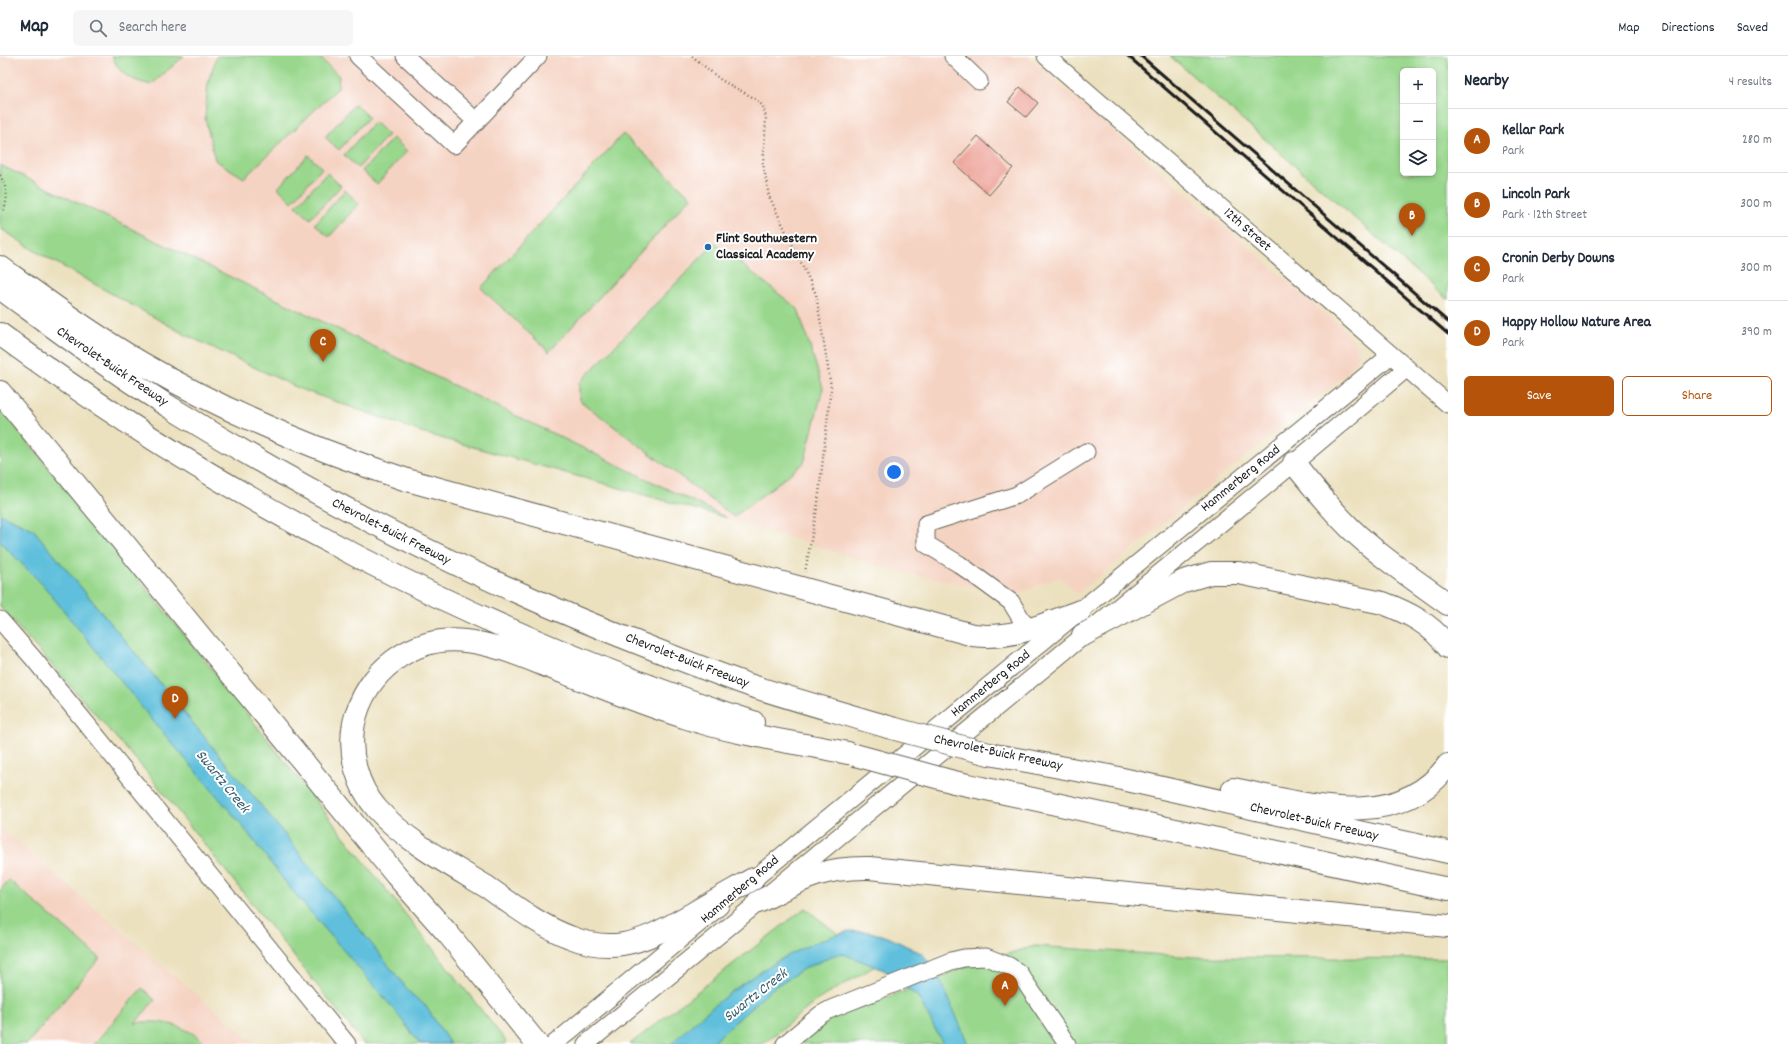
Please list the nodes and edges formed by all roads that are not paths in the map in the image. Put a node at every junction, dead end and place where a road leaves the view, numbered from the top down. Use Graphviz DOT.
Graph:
graph roads {
  1 [pos="358,56"];
  2 [pos="405,56"];
  3 [pos="538,56"];
  4 [pos="953,56"];
  5 [pos="1046,56"];
  6 [pos="979,82"];
  7 [pos="477,122"];
  8 [pos="0,267"];
  9 [pos="0,288"];
  10 [pos="0,334"];
  11 [pos="1391,355"];
  12 [pos="1407,368"];
  13 [pos="0,392"];
  14 [pos="1448,404"];
  15 [pos="1086,452"];
  16 [pos="1263,460"];
  17 [pos="1294,463"];
  18 [pos="1448,604"];
  19 [pos="1080,611"];
  20 [pos="0,620"];
  21 [pos="1028,630"];
  22 [pos="1083,635"];
  23 [pos="1448,647"];
  24 [pos="851,754"];
  25 [pos="1448,765"];
  26 [pos="1109,776"];
  27 [pos="1448,852"];
  28 [pos="753,879"];
  29 [pos="1448,889"];
  30 [pos="758,902"];
  31 [pos="1448,926"];
  32 [pos="347,1044"];
  33 [pos="536,1044"];
  34 [pos="554,1044"];
  35 [pos="586,1044"];
  36 [pos="785,1044"];
  37 [pos="1067,1044"];
  1 -- 7 [label="street"];
  2 -- 7 [label="street"];
  3 -- 7 [label="street"];
  4 -- 6 [label="street"];
  5 -- 11 [label="street, 12th Street"];
  8 -- 21 [label="highway"];
  9 -- 26 [label="highway, Chevrolet-Buick Freeway, bridge"];
  10 -- 24 [label="highway"];
  11 -- 12 [label="street, 12th Street"];
  11 -- 16 [label="street, Hammerberg Road"];
  12 -- 14 [label="street, 12th Street"];
  12 -- 17 [label="street, Hammerberg Road"];
  13 -- 33 [label="highway"];
  15 -- 21 [label="street"];
  16 -- 17 [label="street"];
  16 -- 19 [label="street, Hammerberg Road"];
  17 -- 18 [label="highway"];
  17 -- 22 [label="street, Hammerberg Road"];
  19 -- 21 [label="highway"];
  19 -- 28 [label="street, Hammerberg Road"];
  20 -- 32 [label="street"];
  22 -- 23 [label="highway"];
  22 -- 30 [label="street, Hammerberg Road"];
  24 -- 28 [label="highway"];
  24 -- 29 [label="highway, bridge"];
  25 -- 26 [label="highway"];
  26 -- 27 [label="highway, Chevrolet-Buick Freeway"];
  28 -- 34 [label="street, Hammerberg Road"];
  30 -- 31 [label="highway"];
  30 -- 35 [label="street, Hammerberg Road"];
  36 -- 37 [label="street"];
}
